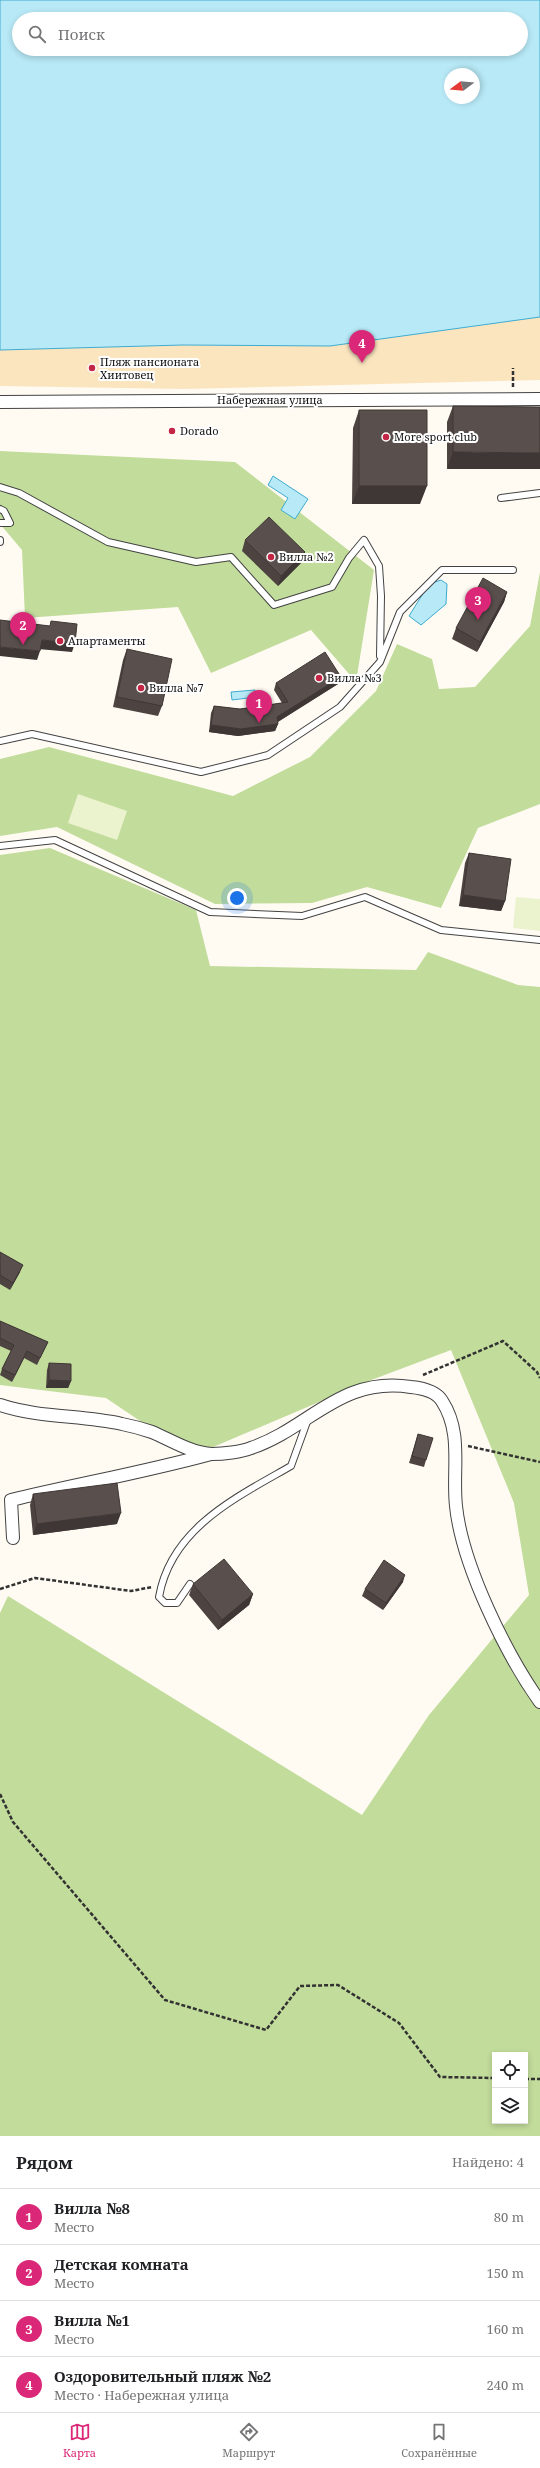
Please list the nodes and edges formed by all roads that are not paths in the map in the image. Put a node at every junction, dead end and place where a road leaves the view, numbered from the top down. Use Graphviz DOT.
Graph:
graph roads {
  1 [pos="540,399"];
  2 [pos="0,402"];
  3 [pos="0,487"];
  4 [pos="540,493"];
  5 [pos="501,498"];
  6 [pos="0,509"];
  7 [pos="0,523"];
  8 [pos="513,570"];
  9 [pos="380,662"];
  10 [pos="0,741"];
  11 [pos="0,846"];
  12 [pos="540,940"];
  13 [pos="0,1405"];
  14 [pos="310,1415"];
  15 [pos="211,1454"];
  16 [pos="13,1538"];
  17 [pos="190,1584"];
  18 [pos="540,1702"];
  1 -- 2 [label="street, Набережная улица"];
  3 -- 9 [label="lane"];
  4 -- 5 [label="lane"];
  6 -- 7 [label="lane"];
  8 -- 9 [label="lane"];
  9 -- 10 [label="lane"];
  11 -- 12 [label="lane"];
  13 -- 15 [label="street"];
  14 -- 15 [label="street"];
  14 -- 17 [label="lane"];
  14 -- 18 [label="street"];
  15 -- 16 [label="street"];
}
